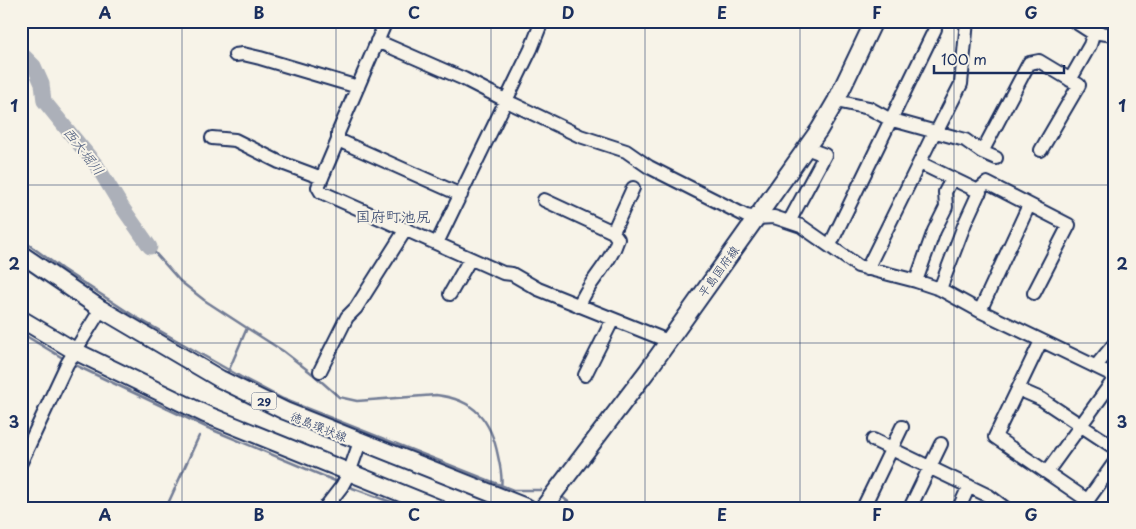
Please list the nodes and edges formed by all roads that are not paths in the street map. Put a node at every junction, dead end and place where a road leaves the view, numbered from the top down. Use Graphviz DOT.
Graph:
graph roads {
  1 [pos="386,21"];
  2 [pos="542,21"];
  3 [pos="874,21"];
  4 [pos="966,21"];
  5 [pos="1074,21"];
  6 [pos="935,29"];
  7 [pos="1094,32"];
  8 [pos="1115,35"];
  9 [pos="377,41"];
  10 [pos="235,55"];
  11 [pos="1070,80"];
  12 [pos="358,87"];
  13 [pos="506,101"];
  14 [pos="836,101"];
  15 [pos="892,119"];
  16 [pos="936,131"];
  17 [pos="212,138"];
  18 [pos="338,140"];
  19 [pos="806,148"];
  20 [pos="1041,150"];
  21 [pos="982,152"];
  22 [pos="996,158"];
  23 [pos="920,163"];
  24 [pos="322,178"];
  25 [pos="952,179"];
  26 [pos="633,188"];
  27 [pos="980,192"];
  28 [pos="461,195"];
  29 [pos="544,200"];
  30 [pos="1029,205"];
  31 [pos="756,218"];
  32 [pos="790,220"];
  33 [pos="406,229"];
  34 [pos="613,232"];
  35 [pos="437,243"];
  36 [pos="830,245"];
  37 [pos="21,254"];
  38 [pos="470,258"];
  39 [pos="868,269"];
  40 [pos="916,281"];
  41 [pos="940,289"];
  42 [pos="1034,293"];
  43 [pos="450,294"];
  44 [pos="579,306"];
  45 [pos="101,309"];
  46 [pos="980,311"];
  47 [pos="21,318"];
  48 [pos="613,319"];
  49 [pos="668,341"];
  50 [pos="1041,341"];
  51 [pos="1115,343"];
  52 [pos="71,358"];
  53 [pos="1096,366"];
  54 [pos="591,369"];
  55 [pos="320,371"];
  56 [pos="1115,377"];
  57 [pos="1018,389"];
  58 [pos="1081,426"];
  59 [pos="902,427"];
  60 [pos="874,440"];
  61 [pos="360,442"];
  62 [pos="941,444"];
  63 [pos="891,448"];
  64 [pos="1115,448"];
  65 [pos="21,462"];
  66 [pos="1115,462"];
  67 [pos="930,467"];
  68 [pos="1047,472"];
  69 [pos="345,480"];
  70 [pos="969,486"];
  71 [pos="1085,504"];
  72 [pos="325,508"];
  73 [pos="438,508"];
  74 [pos="528,508"];
  75 [pos="543,508"];
  76 [pos="863,508"];
  77 [pos="910,508"];
  78 [pos="959,508"];
  79 [pos="1005,508"];
  1 -- 9 [label="street"];
  2 -- 13 [label="street"];
  3 -- 14 [label="main road, 平島国府線"];
  4 -- 16 [label="street"];
  5 -- 7 [label="street"];
  6 -- 15 [label="street"];
  7 -- 8 [label="street"];
  7 -- 11 [label="street"];
  9 -- 12 [label="street"];
  9 -- 13 [label="street"];
  10 -- 12 [label="street"];
  11 -- 20 [label="street"];
  11 -- 21 [label="street"];
  12 -- 18 [label="street"];
  13 -- 28 [label="street"];
  13 -- 31 [label="street"];
  14 -- 15 [label="street"];
  14 -- 19 [label="main road, 平島国府線"];
  15 -- 16 [label="street"];
  15 -- 36 [label="street"];
  16 -- 21 [label="street"];
  16 -- 23 [label="street"];
  17 -- 24 [label="street"];
  18 -- 24 [label="street"];
  18 -- 28 [label="street"];
  19 -- 31 [label="main road, 平島国府線"];
  19 -- 32 [label="street"];
  21 -- 22 [label="street"];
  23 -- 25 [label="street"];
  23 -- 39 [label="street"];
  24 -- 33 [label="street"];
  25 -- 27 [label="street"];
  25 -- 40 [label="street"];
  26 -- 34 [label="street"];
  27 -- 30 [label="street"];
  27 -- 41 [label="street"];
  28 -- 35 [label="street"];
  29 -- 34 [label="street"];
  30 -- 42 [label="street"];
  30 -- 46 [label="street"];
  31 -- 32 [label="street"];
  31 -- 49 [label="main road, 平島国府線"];
  32 -- 36 [label="street"];
  33 -- 35 [label="street"];
  33 -- 55 [label="street"];
  34 -- 44 [label="street"];
  35 -- 38 [label="street"];
  36 -- 39 [label="street"];
  37 -- 45 [label="main road, 徳島環状線 / 29"];
  38 -- 43 [label="street"];
  38 -- 44 [label="street"];
  39 -- 40 [label="street"];
  40 -- 41 [label="street"];
  41 -- 46 [label="street"];
  44 -- 48 [label="street"];
  45 -- 52 [label="street"];
  45 -- 61 [label="main road, 徳島環状線 / 29"];
  46 -- 50 [label="street"];
  47 -- 52 [label="main road"];
  48 -- 49 [label="street"];
  48 -- 54 [label="street"];
  49 -- 75 [label="main road, 平島国府線"];
  50 -- 53 [label="street"];
  50 -- 57 [label="street"];
  51 -- 53 [label="street"];
  52 -- 65 [label="street"];
  52 -- 69 [label="main road"];
  53 -- 56 [label="street"];
  56 -- 58 [label="street"];
  57 -- 58 [label="street"];
  57 -- 68 [label="street"];
  58 -- 64 [label="street"];
  58 -- 68 [label="street"];
  59 -- 63 [label="street"];
  60 -- 63 [label="street"];
  61 -- 69 [label="street"];
  61 -- 74 [label="main road, 徳島環状線 / 29"];
  62 -- 67 [label="street"];
  63 -- 67 [label="street"];
  63 -- 76 [label="street"];
  66 -- 71 [label="street"];
  67 -- 70 [label="street"];
  67 -- 77 [label="street"];
  68 -- 71 [label="street"];
  69 -- 72 [label="street"];
  69 -- 73 [label="main road"];
  70 -- 78 [label="street"];
  70 -- 79 [label="street"];
}
